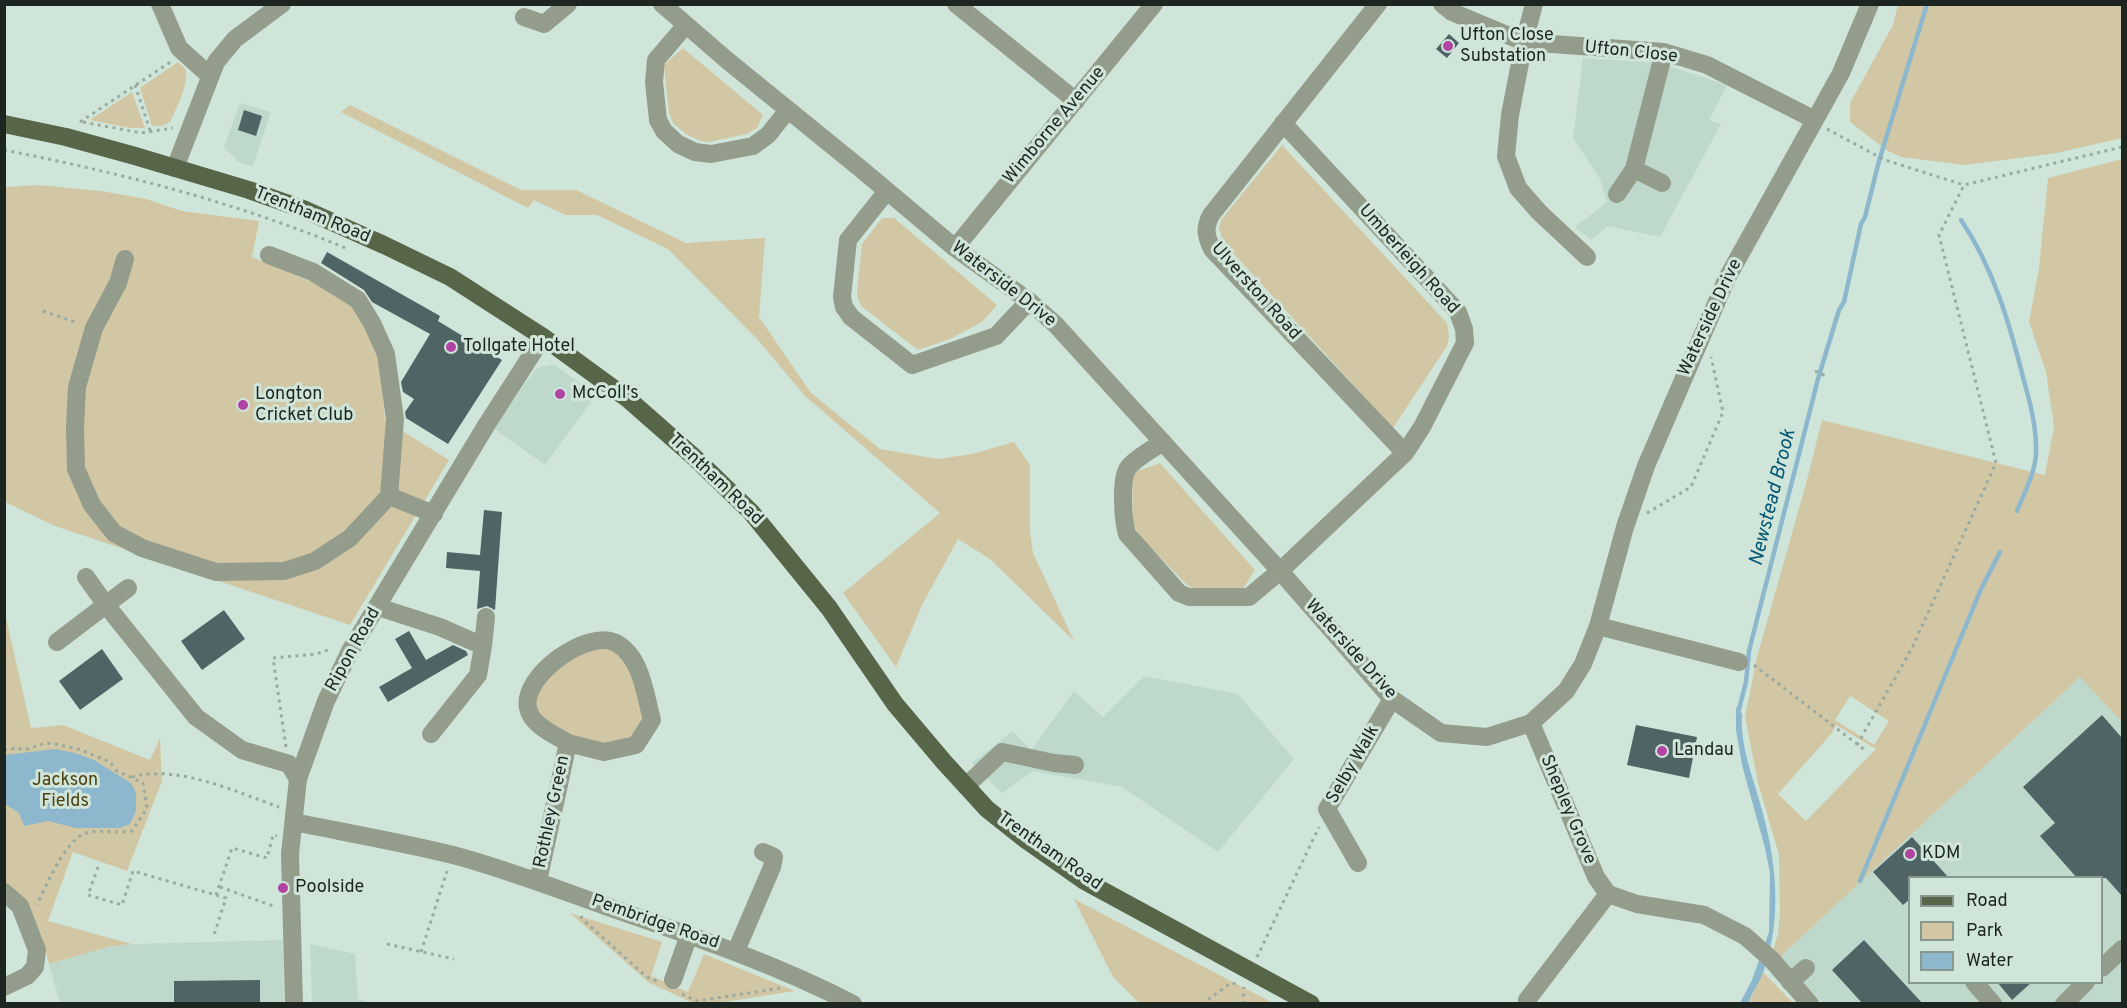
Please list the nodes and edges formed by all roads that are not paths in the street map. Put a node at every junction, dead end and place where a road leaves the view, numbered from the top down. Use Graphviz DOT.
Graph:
graph roads {
  1 [pos="160,4"];
  2 [pos="282,4"];
  3 [pos="568,4"];
  4 [pos="662,4"];
  5 [pos="956,4"];
  6 [pos="1154,4"];
  7 [pos="1378,4"];
  8 [pos="1442,4"];
  9 [pos="1534,4"];
  10 [pos="1870,4"];
  11 [pos="524,17"];
  12 [pos="685,26"];
  13 [pos="1524,42"];
  14 [pos="1664,52"];
  15 [pos="210,76"];
  16 [pos="1076,101"];
  17 [pos="788,110"];
  18 [pos="1815,120"];
  19 [pos="1283,123"];
  20 [pos="4,124"];
  21 [pos="175,168"];
  22 [pos="1634,169"];
  23 [pos="1662,183"];
  24 [pos="887,191"];
  25 [pos="1617,194"];
  26 [pos="956,248"];
  27 [pos="269,255"];
  28 [pos="1587,257"];
  29 [pos="125,259"];
  30 [pos="1029,301"];
  31 [pos="543,337"];
  32 [pos="1163,442"];
  33 [pos="1405,453"];
  34 [pos="389,496"];
  35 [pos="434,514"];
  36 [pos="1280,571"];
  37 [pos="86,577"];
  38 [pos="128,588"];
  39 [pos="106,605"];
  40 [pos="378,607"];
  41 [pos="486,617"];
  42 [pos="1598,626"];
  43 [pos="57,642"];
  44 [pos="483,646"];
  45 [pos="1747,663"];
  46 [pos="1392,699"];
  47 [pos="1531,723"];
  48 [pos="431,734"];
  49 [pos="568,743"];
  50 [pos="1075,765"];
  51 [pos="293,772"];
  52 [pos="966,786"];
  53 [pos="294,817"];
  54 [pos="763,852"];
  55 [pos="1358,863"];
  56 [pos="538,881"];
  57 [pos="4,892"];
  58 [pos="1608,894"];
  59 [pos="689,935"];
  60 [pos="736,951"];
  61 [pos="1806,968"];
  62 [pos="673,980"];
  63 [pos="1790,982"];
  64 [pos="1976,984"];
  65 [pos="2084,984"];
  66 [pos="4,987"];
  67 [pos="1527,1000"];
  68 [pos="294,1004"];
  69 [pos="853,1004"];
  70 [pos="1311,1004"];
  71 [pos="1810,1004"];
  72 [pos="1993,1004"];
  73 [pos="2064,1004"];
  1 -- 15 [label="street"];
  2 -- 15 [label="street"];
  3 -- 11 [label="street"];
  4 -- 12 [label="street, Waterside Drive"];
  5 -- 16 [label="street"];
  6 -- 16 [label="street, Wimborne Avenue"];
  7 -- 19 [label="street, Ulverston Road"];
  8 -- 13 [label="street, Ufton Close"];
  9 -- 13 [label="street"];
  10 -- 18 [label="street, Waterside Drive"];
  12 -- 17 [label="street, Waterside Drive"];
  12 -- 17 [label="street"];
  13 -- 14 [label="street, Ufton Close"];
  13 -- 28 [label="street"];
  14 -- 18 [label="street, Ufton Close"];
  14 -- 22 [label="street"];
  15 -- 21 [label="street"];
  16 -- 26 [label="street, Wimborne Avenue"];
  17 -- 24 [label="street, Waterside Drive"];
  18 -- 42 [label="street, Waterside Drive"];
  19 -- 33 [label="street, Umberleigh Road"];
  19 -- 33 [label="street, Ulverston Road"];
  20 -- 21 [label="main road, Trentham Road"];
  21 -- 31 [label="main road, Trentham Road"];
  22 -- 23 [label="street"];
  22 -- 25 [label="street"];
  24 -- 26 [label="street, Waterside Drive"];
  24 -- 30 [label="street"];
  26 -- 30 [label="street, Waterside Drive"];
  27 -- 34 [label="street"];
  29 -- 34 [label="street"];
  30 -- 32 [label="street, Waterside Drive"];
  31 -- 35 [label="street, Ripon Road"];
  31 -- 52 [label="main road, Trentham Road"];
  32 -- 36 [label="street, Waterside Drive"];
  32 -- 36 [label="street, Umberleigh Road"];
  33 -- 36 [label="street, Umberleigh Road"];
  34 -- 35 [label="street"];
  35 -- 40 [label="street, Ripon Road"];
  36 -- 46 [label="street, Waterside Drive"];
  37 -- 39 [label="street"];
  38 -- 39 [label="street"];
  39 -- 43 [label="street"];
  39 -- 51 [label="street"];
  40 -- 44 [label="street"];
  40 -- 51 [label="street, Ripon Road"];
  41 -- 44 [label="street"];
  42 -- 45 [label="street"];
  42 -- 47 [label="street, Waterside Drive"];
  44 -- 48 [label="street"];
  46 -- 47 [label="street, Waterside Drive"];
  46 -- 55 [label="street, Selby Walk"];
  47 -- 58 [label="street, Shepley Grove"];
  49 -- 49 [label="street, Rothley Green"];
  49 -- 56 [label="street, Rothley Green"];
  50 -- 52 [label="street"];
  51 -- 53 [label="street, Ripon Road"];
  52 -- 70 [label="main road, Trentham Road"];
  53 -- 56 [label="street, Pembridge Road"];
  53 -- 68 [label="street, Ripon Road"];
  54 -- 60 [label="street"];
  56 -- 59 [label="street, Pembridge Road"];
  57 -- 66 [label="street"];
  58 -- 63 [label="street"];
  58 -- 67 [label="street"];
  59 -- 60 [label="street, Pembridge Road"];
  59 -- 62 [label="street"];
  60 -- 69 [label="street, Pembridge Road"];
  61 -- 63 [label="street"];
  63 -- 71 [label="street"];
  64 -- 72 [label="street"];
  65 -- 73 [label="street"];
}
